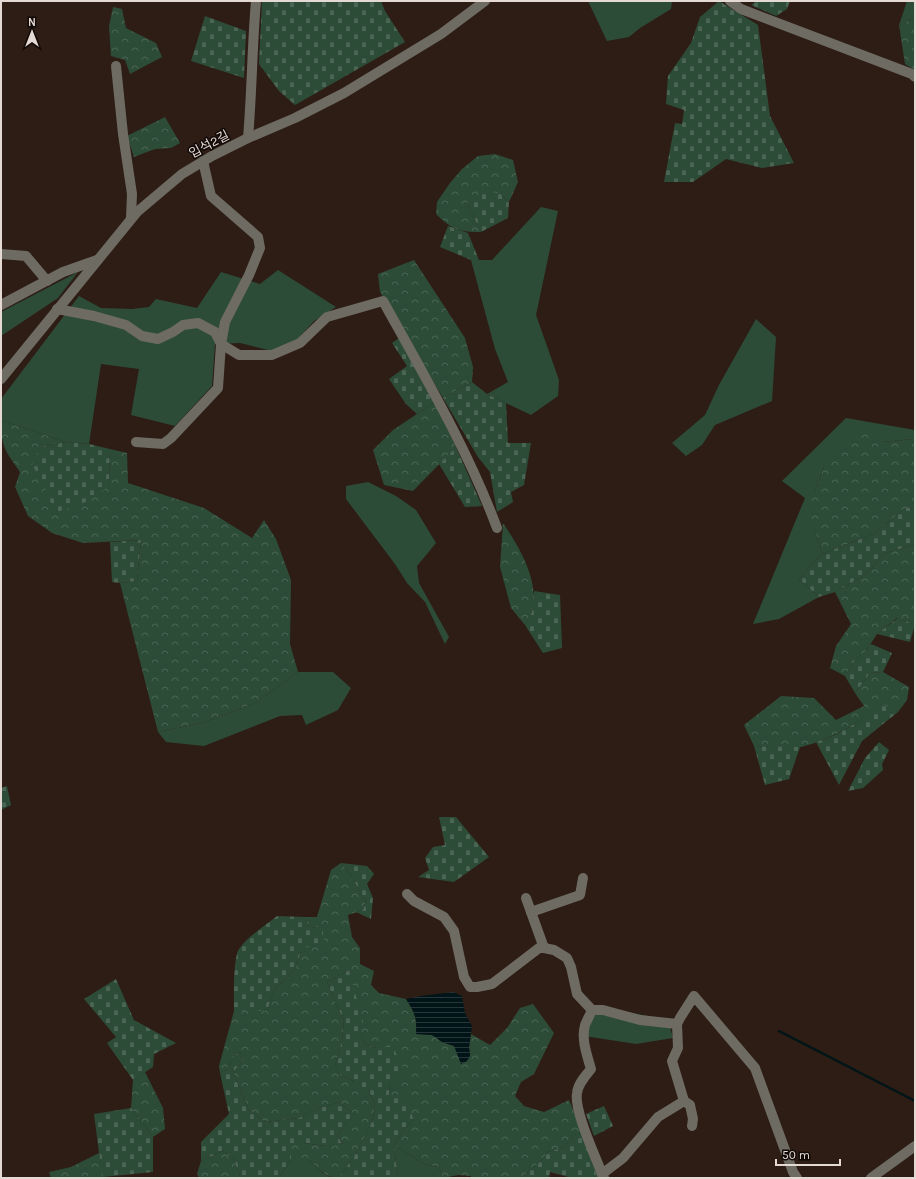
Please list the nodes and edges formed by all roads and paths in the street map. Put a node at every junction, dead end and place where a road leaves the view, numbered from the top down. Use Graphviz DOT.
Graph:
graph roads {
  1 [pos="256,1"];
  2 [pos="485,1"];
  3 [pos="730,1"];
  4 [pos="116,66"];
  5 [pos="915,77"];
  6 [pos="248,138"];
  7 [pos="203,162"];
  8 [pos="131,218"];
  9 [pos="1,254"];
  10 [pos="97,259"];
  11 [pos="47,281"];
  12 [pos="1,305"];
  13 [pos="57,309"];
  14 [pos="221,344"];
  15 [pos="1,379"];
  16 [pos="136,442"];
  17 [pos="497,528"];
  18 [pos="583,878"];
  19 [pos="407,894"];
  20 [pos="526,898"];
  21 [pos="531,912"];
  22 [pos="544,948"];
  23 [pos="592,1010"];
  24 [pos="677,1024"];
  25 [pos="684,1100"];
  26 [pos="692,1126"];
  27 [pos="915,1146"];
  28 [pos="603,1176"];
  29 [pos="797,1178"];
  30 [pos="871,1178"];
  1 -- 6 [label="street"];
  2 -- 6 [label="street, 입석2길"];
  3 -- 5 [label="street"];
  4 -- 8 [label="street"];
  6 -- 7 [label="street, 입석2길"];
  7 -- 8 [label="street, 입석2길"];
  7 -- 14 [label="street"];
  8 -- 10 [label="street, 입석2길"];
  9 -- 11 [label="street"];
  10 -- 11 [label="street"];
  10 -- 13 [label="street, 입석2길"];
  11 -- 12 [label="street"];
  13 -- 14 [label="street"];
  13 -- 15 [label="street, 입석2길"];
  14 -- 16 [label="street"];
  14 -- 17 [label="street"];
  18 -- 21 [label="street"];
  19 -- 22 [label="street"];
  20 -- 21 [label="street"];
  21 -- 22 [label="street"];
  22 -- 23 [label="street"];
  23 -- 24 [label="street"];
  23 -- 28 [label="street"];
  24 -- 25 [label="street"];
  24 -- 29 [label="street"];
  25 -- 26 [label="street"];
  25 -- 28 [label="street"];
  27 -- 30 [label="street"];
}
